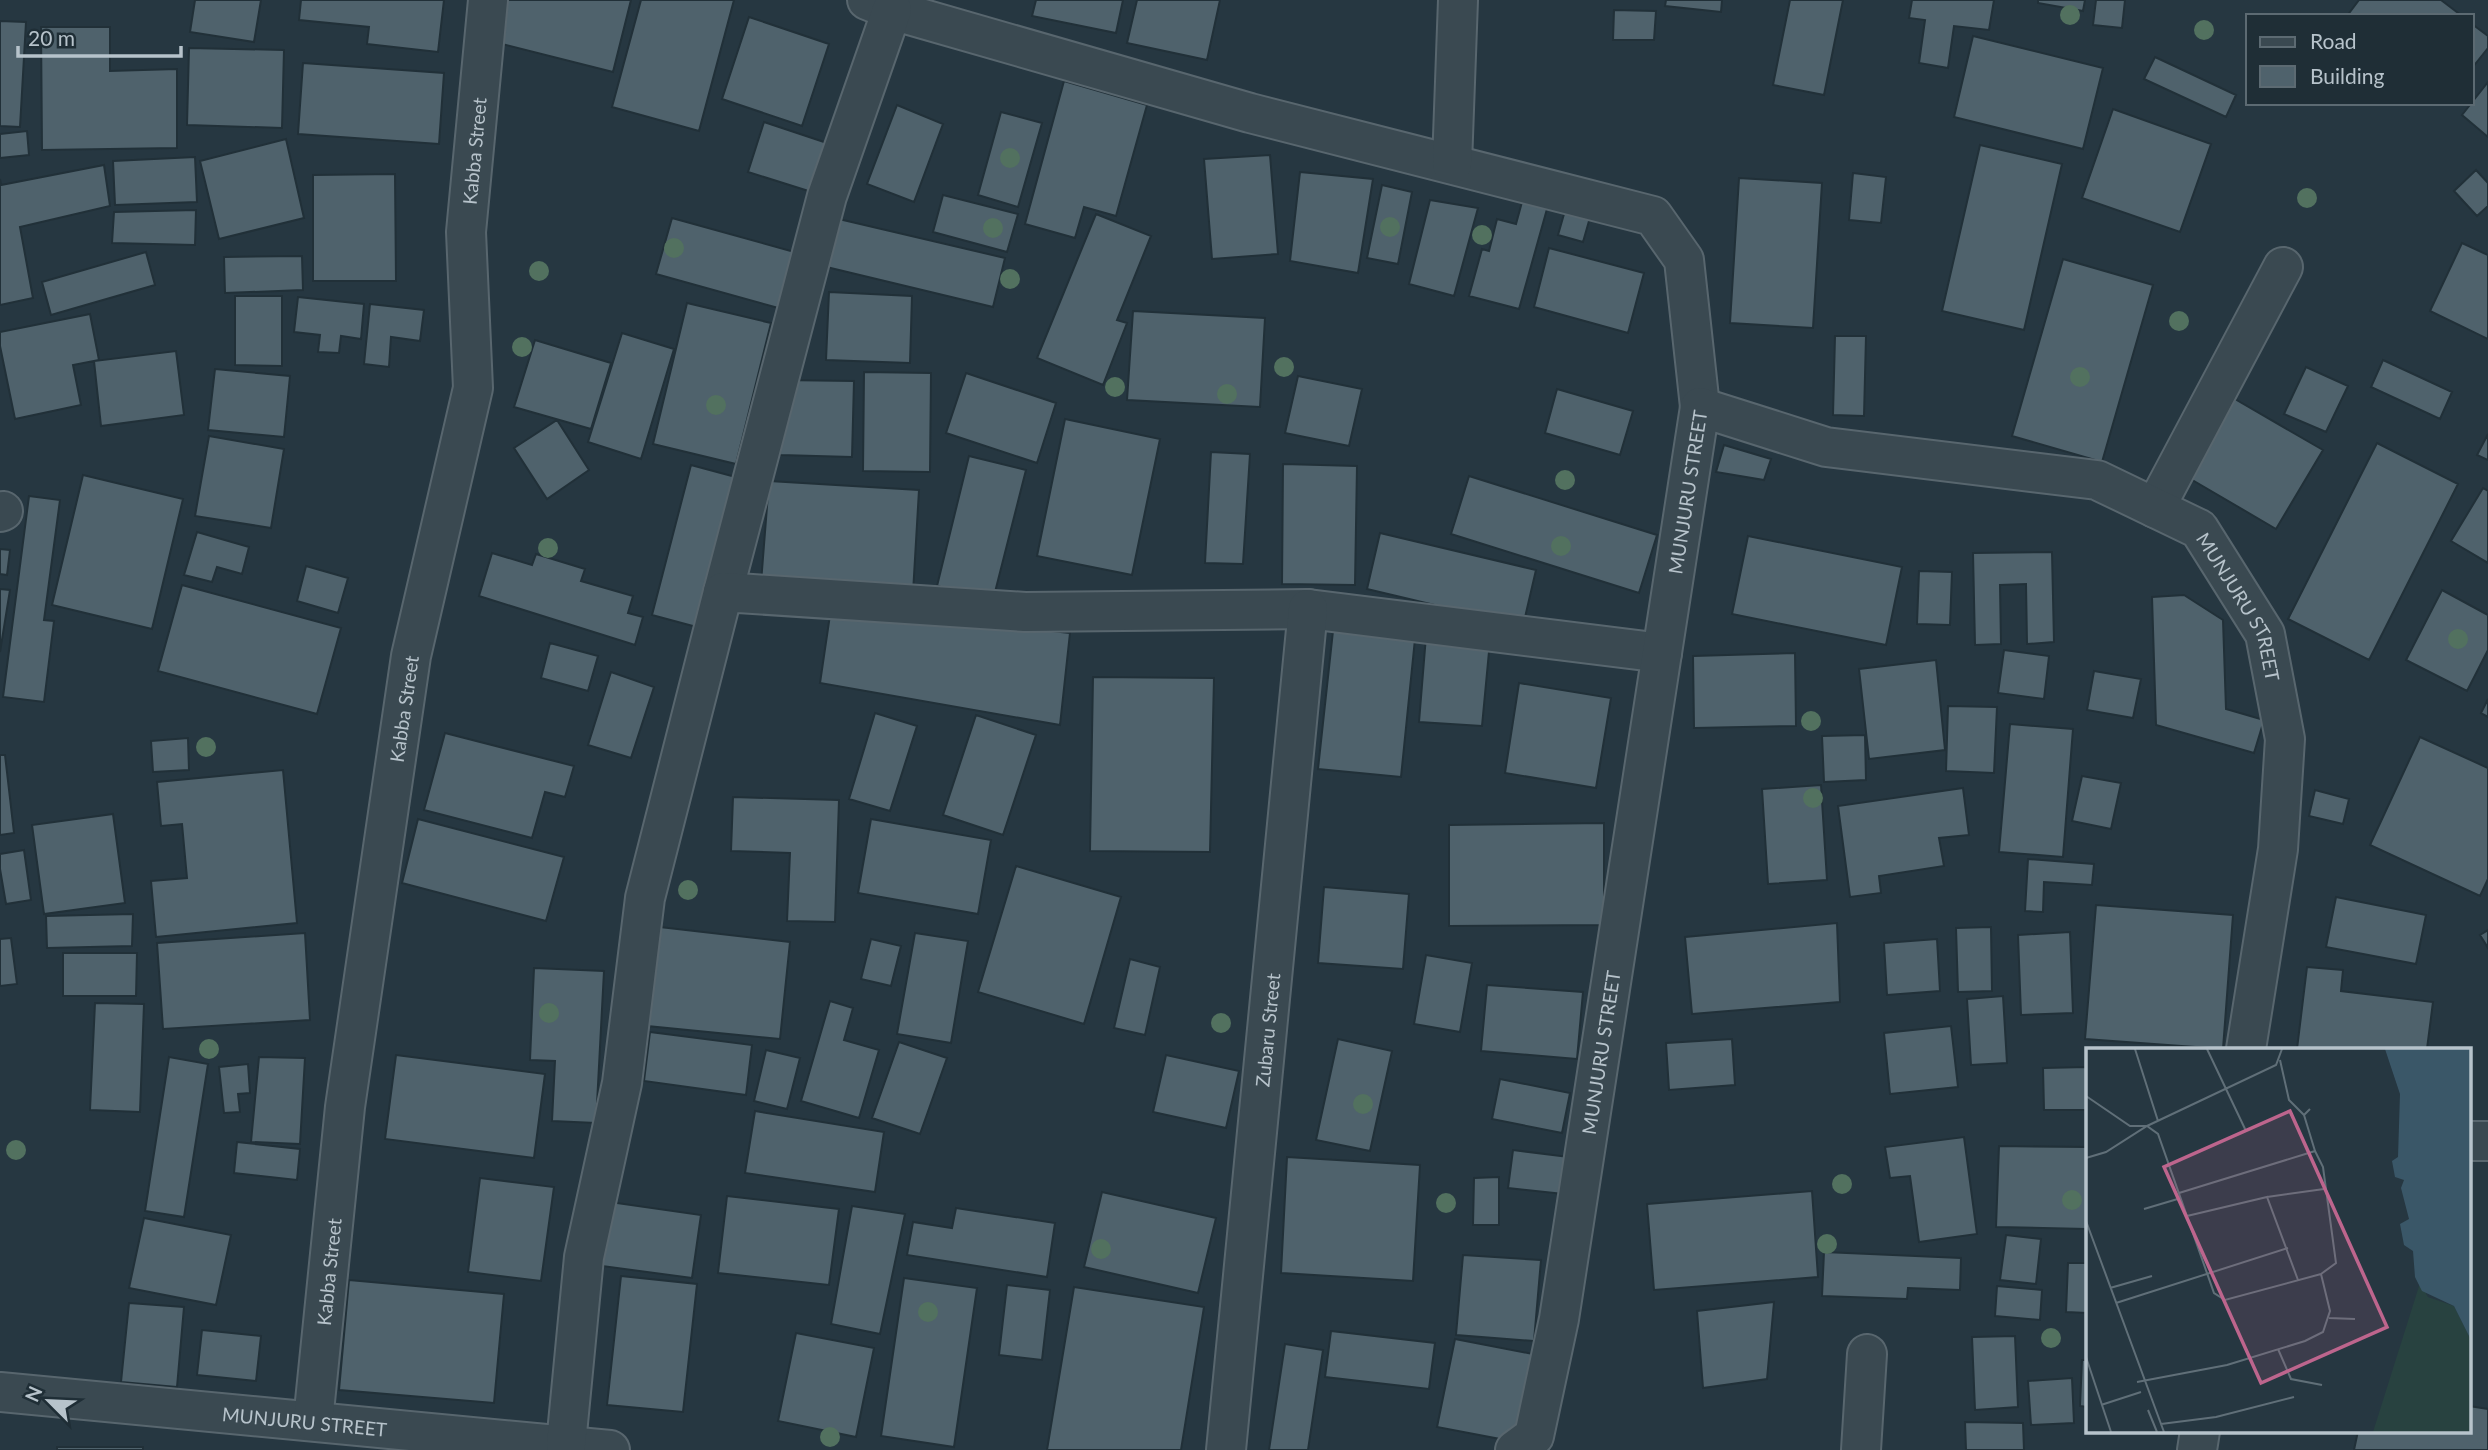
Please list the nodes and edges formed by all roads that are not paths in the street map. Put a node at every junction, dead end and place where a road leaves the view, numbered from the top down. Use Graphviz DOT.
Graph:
graph roads {
  1 [pos="488,0"];
  2 [pos="1458,0"];
  3 [pos="880,5"];
  4 [pos="1452,164"];
  5 [pos="2283,267"];
  6 [pos="1700,407"];
  7 [pos="2155,508"];
  8 [pos="723,592"];
  9 [pos="1308,609"];
  10 [pos="1662,653"];
  11 [pos="2246,1048"];
  12 [pos="2470,1141"];
  13 [pos="2488,1141"];
  14 [pos="1867,1354"];
  15 [pos="0,1392"];
  16 [pos="313,1421"];
  17 [pos="2200,1432"];
  18 [pos="363,1438"];
  19 [pos="566,1444"];
  20 [pos="610,1450"];
  21 [pos="1226,1450"];
  22 [pos="1515,1450"];
  23 [pos="1861,1450"];
  24 [pos="2197,1450"];
  1 -- 16 [label="street, Kabba Street"];
  2 -- 4 [label="street"];
  3 -- 4 [label="street"];
  3 -- 8 [label="street"];
  4 -- 6 [label="street"];
  5 -- 7 [label="street"];
  6 -- 7 [label="street, MUNJURU STREET"];
  6 -- 10 [label="street, MUNJURU STREET"];
  7 -- 11 [label="street, MUNJURU STREET"];
  8 -- 9 [label="street"];
  8 -- 19 [label="street"];
  9 -- 10 [label="street"];
  9 -- 21 [label="street, Zubaru Street"];
  10 -- 22 [label="street, MUNJURU STREET"];
  12 -- 13 [label="street"];
  14 -- 23 [label="street"];
  15 -- 16 [label="street, MUNJURU STREET"];
  16 -- 18 [label="street, MUNJURU STREET"];
  17 -- 24 [label="street"];
  18 -- 19 [label="street, MUNJURU STREET"];
  19 -- 20 [label="street, MUNJURU STREET"];
}
